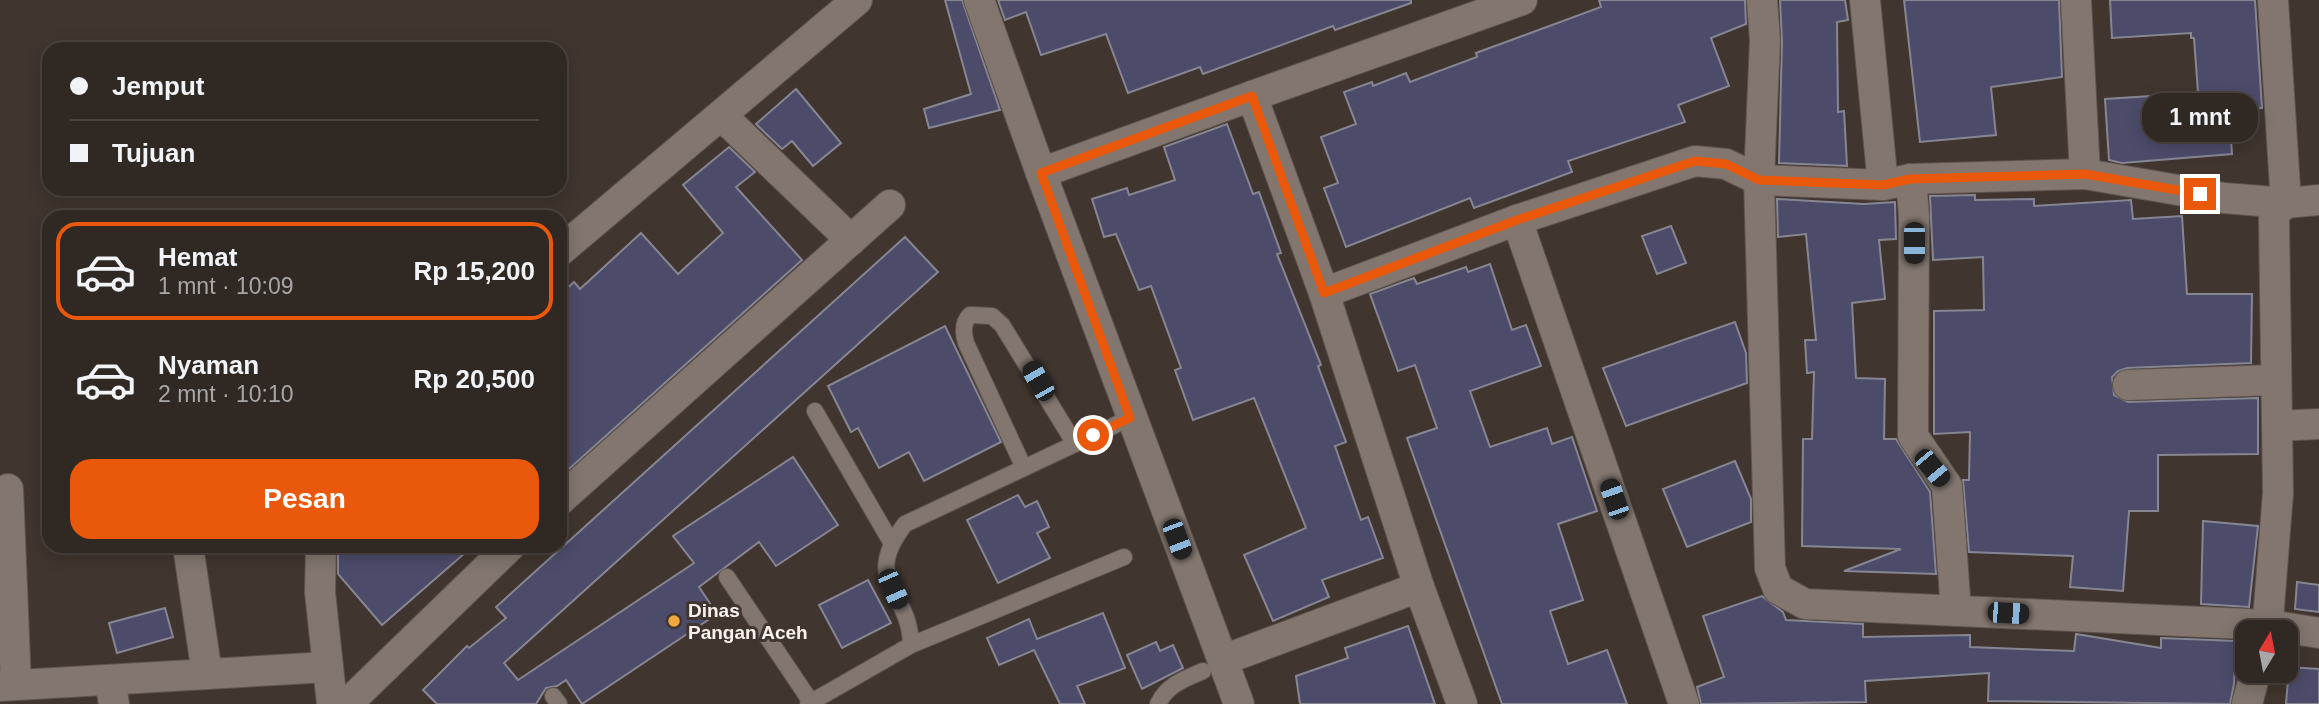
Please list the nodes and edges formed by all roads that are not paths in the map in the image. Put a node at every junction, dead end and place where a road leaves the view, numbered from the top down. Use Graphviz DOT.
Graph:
graph roads {
  1 [pos="857,0"];
  2 [pos="979,0"];
  3 [pos="1522,0"];
  4 [pos="1762,0"];
  5 [pos="1865,0"];
  6 [pos="2076,0"];
  7 [pos="2273,0"];
  8 [pos="1252,96"];
  9 [pos="722,116"];
  10 [pos="1041,173"];
  11 [pos="2085,174"];
  12 [pos="1759,180"];
  13 [pos="1897,182"];
  14 [pos="2319,200"];
  15 [pos="2286,204"];
  16 [pos="890,205"];
  17 [pos="1517,220"];
  18 [pos="851,240"];
  19 [pos="567,245"];
  20 [pos="1324,293"];
  21 [pos="2274,380"];
  22 [pos="2128,384"];
  23 [pos="815,411"];
  24 [pos="1130,418"];
  25 [pos="2319,424"];
  26 [pos="2277,426"];
  27 [pos="1075,444"];
  28 [pos="1024,468"];
  29 [pos="8,489"];
  30 [pos="567,494"];
  31 [pos="891,542"];
  32 [pos="189,553"];
  33 [pos="321,553"];
  34 [pos="503,553"];
  35 [pos="1124,557"];
  36 [pos="727,577"];
  37 [pos="1419,587"];
  38 [pos="1956,611"];
  39 [pos="2269,620"];
  40 [pos="2235,626"];
  41 [pos="2298,631"];
  42 [pos="2319,633"];
  43 [pos="911,645"];
  44 [pos="1213,666"];
  45 [pos="328,667"];
  46 [pos="207,674"];
  47 [pos="2253,683"];
  48 [pos="8,685"];
  49 [pos="112,692"];
  50 [pos="809,703"];
  51 [pos="332,704"];
  52 [pos="348,704"];
  53 [pos="1158,704"];
  54 [pos="1238,704"];
  55 [pos="1462,704"];
  56 [pos="1684,704"];
  57 [pos="2247,704"];
  1 -- 9 [label="street"];
  2 -- 10 [label="street"];
  3 -- 8 [label="street"];
  4 -- 12 [label="street"];
  5 -- 13 [label="street"];
  6 -- 11 [label="street"];
  7 -- 15 [label="street"];
  8 -- 10 [label="street"];
  8 -- 20 [label="street"];
  9 -- 18 [label="street"];
  9 -- 19 [label="street"];
  10 -- 24 [label="street"];
  11 -- 13 [label="street"];
  11 -- 15 [label="street"];
  12 -- 13 [label="street"];
  12 -- 17 [label="street"];
  12 -- 38 [label="street"];
  13 -- 38 [label="street"];
  14 -- 15 [label="street"];
  15 -- 21 [label="street"];
  16 -- 18 [label="street"];
  17 -- 20 [label="street"];
  17 -- 56 [label="street"];
  18 -- 30 [label="street"];
  20 -- 37 [label="street"];
  21 -- 22 [label="street"];
  21 -- 26 [label="street"];
  23 -- 31 [label="lane"];
  24 -- 27 [label="lane"];
  24 -- 44 [label="street"];
  25 -- 26 [label="street"];
  26 -- 39 [label="street"];
  27 -- 28 [label="lane"];
  27 -- 28 [label="lane"];
  28 -- 31 [label="lane"];
  29 -- 48 [label="street"];
  31 -- 43 [label="lane"];
  32 -- 46 [label="street"];
  33 -- 45 [label="street"];
  34 -- 52 [label="street"];
  35 -- 43 [label="lane"];
  36 -- 50 [label="lane"];
  37 -- 44 [label="street"];
  37 -- 55 [label="street"];
  38 -- 40 [label="street"];
  41 -- 42 [label="street"];
  43 -- 50 [label="lane"];
  44 -- 53 [label="lane"];
  44 -- 54 [label="street"];
  45 -- 46 [label="street"];
  45 -- 51 [label="street"];
  46 -- 49 [label="street"];
  47 -- 57 [label="street"];
  48 -- 49 [label="street"];
}
